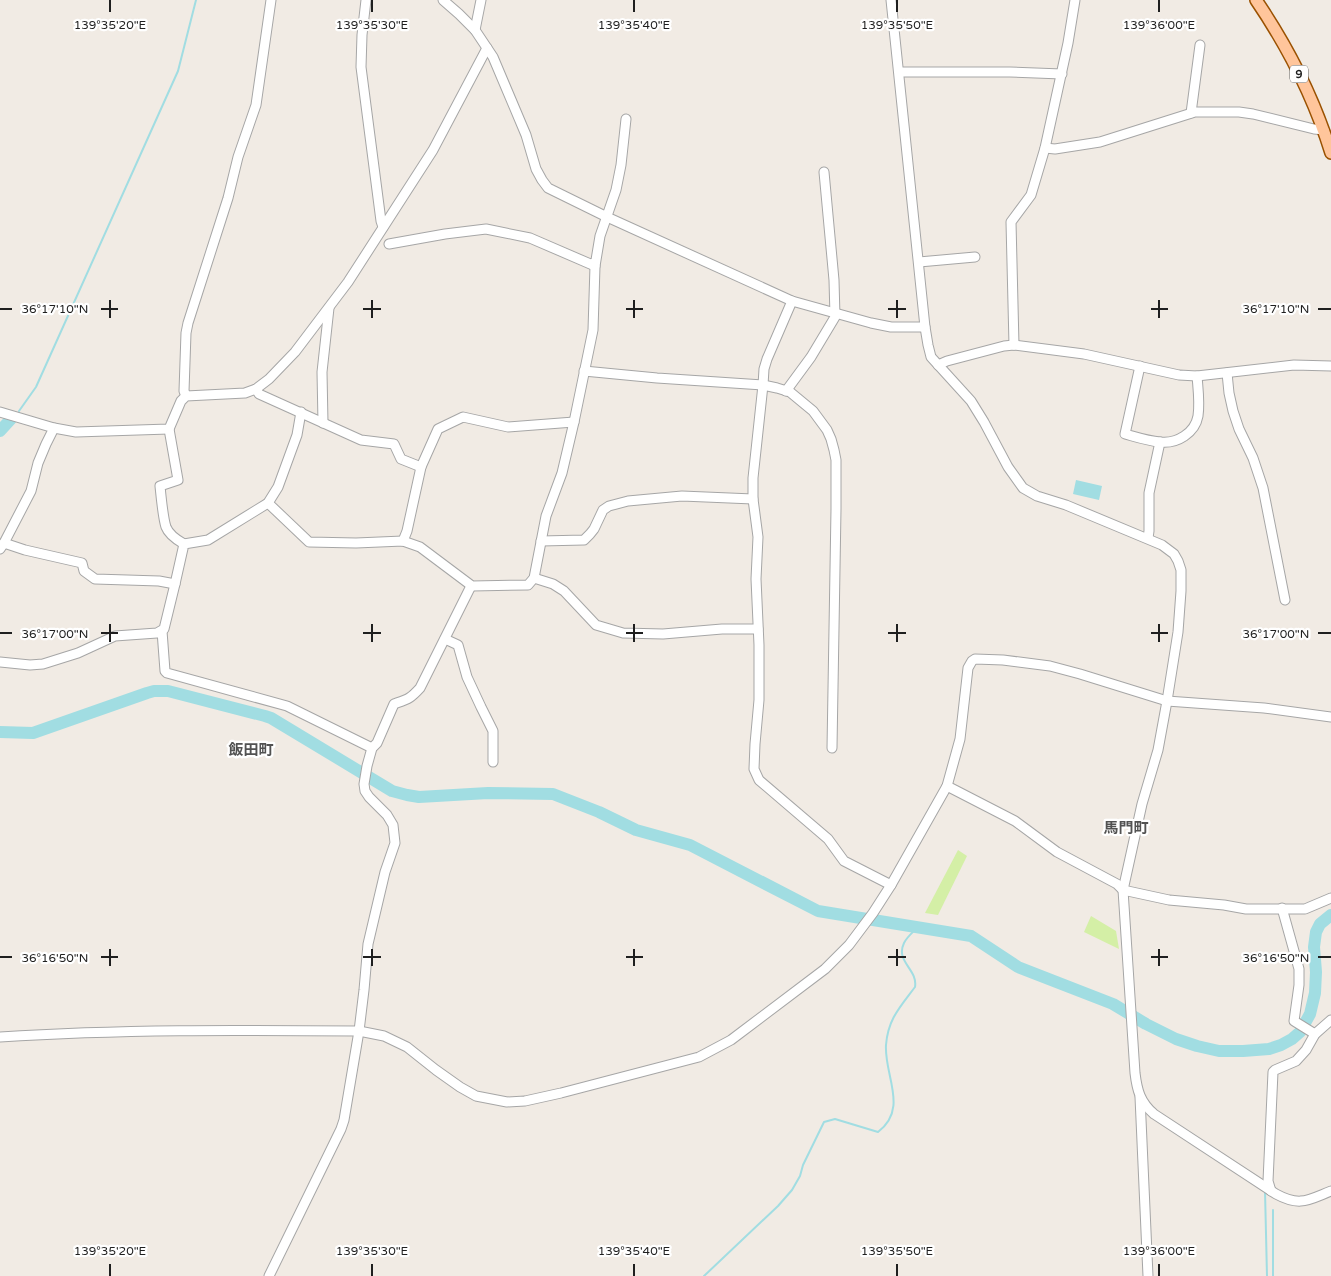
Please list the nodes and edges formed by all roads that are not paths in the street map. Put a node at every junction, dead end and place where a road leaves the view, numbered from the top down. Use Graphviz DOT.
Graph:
graph roads {
  1 [pos="271,0"];
  2 [pos="366,0"];
  3 [pos="443,0"];
  4 [pos="481,0"];
  5 [pos="892,0"];
  6 [pos="1075,0"];
  7 [pos="1256,0"];
  8 [pos="475,30"];
  9 [pos="1200,45"];
  10 [pos="487,48"];
  11 [pos="900,72"];
  12 [pos="1062,74"];
  13 [pos="1191,114"];
  14 [pos="626,119"];
  15 [pos="1324,130"];
  16 [pos="1045,148"];
  17 [pos="1330,149"];
  18 [pos="824,172"];
  19 [pos="606,217"];
  20 [pos="383,227"];
  21 [pos="389,244"];
  22 [pos="974,257"];
  23 [pos="919,262"];
  24 [pos="595,266"];
  25 [pos="792,300"];
  26 [pos="329,308"];
  27 [pos="835,313"];
  28 [pos="925,327"];
  29 [pos="1014,345"];
  30 [pos="938,365"];
  31 [pos="1140,366"];
  32 [pos="1331,366"];
  33 [pos="584,370"];
  34 [pos="1227,374"];
  35 [pos="1197,376"];
  36 [pos="763,385"];
  37 [pos="256,389"];
  38 [pos="786,391"];
  39 [pos="186,396"];
  40 [pos="0,412"];
  41 [pos="301,412"];
  42 [pos="574,422"];
  43 [pos="324,423"];
  44 [pos="54,428"];
  45 [pos="169,429"];
  46 [pos="1160,442"];
  47 [pos="421,467"];
  48 [pos="753,499"];
  49 [pos="268,503"];
  50 [pos="1148,538"];
  51 [pos="403,541"];
  52 [pos="541,541"];
  53 [pos="184,544"];
  54 [pos="2,546"];
  55 [pos="534,578"];
  56 [pos="175,584"];
  57 [pos="471,586"];
  58 [pos="1285,600"];
  59 [pos="758,629"];
  60 [pos="162,631"];
  61 [pos="445,639"];
  62 [pos="0,662"];
  63 [pos="1168,701"];
  64 [pos="1331,717"];
  65 [pos="372,748"];
  66 [pos="832,748"];
  67 [pos="493,762"];
  68 [pos="947,786"];
  69 [pos="891,885"];
  70 [pos="1123,890"];
  71 [pos="1331,898"];
  72 [pos="1282,908"];
  73 [pos="1331,1020"];
  74 [pos="359,1031"];
  75 [pos="1313,1033"];
  76 [pos="0,1037"];
  77 [pos="1140,1097"];
  78 [pos="1331,1191"];
  79 [pos="1274,1193"];
  80 [pos="269,1276"];
  81 [pos="1148,1276"];
  1 -- 39 [label="street"];
  2 -- 20 [label="street"];
  3 -- 8 [label="street"];
  4 -- 8 [label="street"];
  5 -- 11 [label="street"];
  6 -- 12 [label="street"];
  7 -- 15 [label="main road, 9"];
  8 -- 10 [label="street"];
  9 -- 13 [label="street"];
  10 -- 19 [label="street"];
  10 -- 20 [label="street"];
  11 -- 12 [label="street"];
  11 -- 23 [label="street"];
  12 -- 16 [label="street"];
  13 -- 15 [label="street"];
  13 -- 16 [label="street"];
  14 -- 19 [label="street"];
  15 -- 17 [label="main road, 9"];
  16 -- 29 [label="street"];
  18 -- 27 [label="street"];
  19 -- 24 [label="street"];
  19 -- 25 [label="street"];
  20 -- 26 [label="street"];
  21 -- 24 [label="street"];
  22 -- 23 [label="street"];
  23 -- 28 [label="street"];
  24 -- 33 [label="street"];
  25 -- 27 [label="street"];
  25 -- 36 [label="street"];
  26 -- 37 [label="street"];
  26 -- 43 [label="street"];
  27 -- 28 [label="street"];
  27 -- 38 [label="street"];
  28 -- 30 [label="street"];
  29 -- 30 [label="street"];
  29 -- 31 [label="street"];
  30 -- 50 [label="street"];
  31 -- 35 [label="street"];
  31 -- 46 [label="street"];
  32 -- 34 [label="street"];
  33 -- 36 [label="street"];
  33 -- 42 [label="street"];
  34 -- 35 [label="street"];
  34 -- 58 [label="street"];
  35 -- 46 [label="street"];
  36 -- 38 [label="street"];
  36 -- 48 [label="street"];
  37 -- 39 [label="street"];
  37 -- 41 [label="street"];
  38 -- 66 [label="street"];
  39 -- 45 [label="street"];
  40 -- 44 [label="street"];
  41 -- 43 [label="street"];
  41 -- 49 [label="street"];
  42 -- 47 [label="street"];
  42 -- 52 [label="street"];
  43 -- 47 [label="street"];
  44 -- 45 [label="street"];
  44 -- 54 [label="street"];
  45 -- 53 [label="street"];
  46 -- 50 [label="street"];
  47 -- 51 [label="street"];
  48 -- 52 [label="street"];
  48 -- 59 [label="street"];
  49 -- 51 [label="street"];
  49 -- 53 [label="street"];
  50 -- 63 [label="street"];
  51 -- 57 [label="street"];
  52 -- 55 [label="street"];
  53 -- 56 [label="street"];
  54 -- 56 [label="street"];
  55 -- 57 [label="street"];
  55 -- 59 [label="street"];
  56 -- 60 [label="street"];
  57 -- 61 [label="street"];
  59 -- 69 [label="street"];
  60 -- 62 [label="street"];
  60 -- 65 [label="street"];
  61 -- 65 [label="street"];
  61 -- 67 [label="street"];
  63 -- 64 [label="street"];
  63 -- 68 [label="street"];
  63 -- 70 [label="street"];
  65 -- 74 [label="street"];
  68 -- 69 [label="street"];
  68 -- 70 [label="street"];
  69 -- 74 [label="street"];
  70 -- 72 [label="street"];
  70 -- 77 [label="street"];
  71 -- 72 [label="street"];
  72 -- 75 [label="street"];
  73 -- 75 [label="street"];
  74 -- 76 [label="street"];
  74 -- 80 [label="street"];
  75 -- 79 [label="street"];
  77 -- 79 [label="street"];
  77 -- 81 [label="street"];
  78 -- 79 [label="street"];
}
